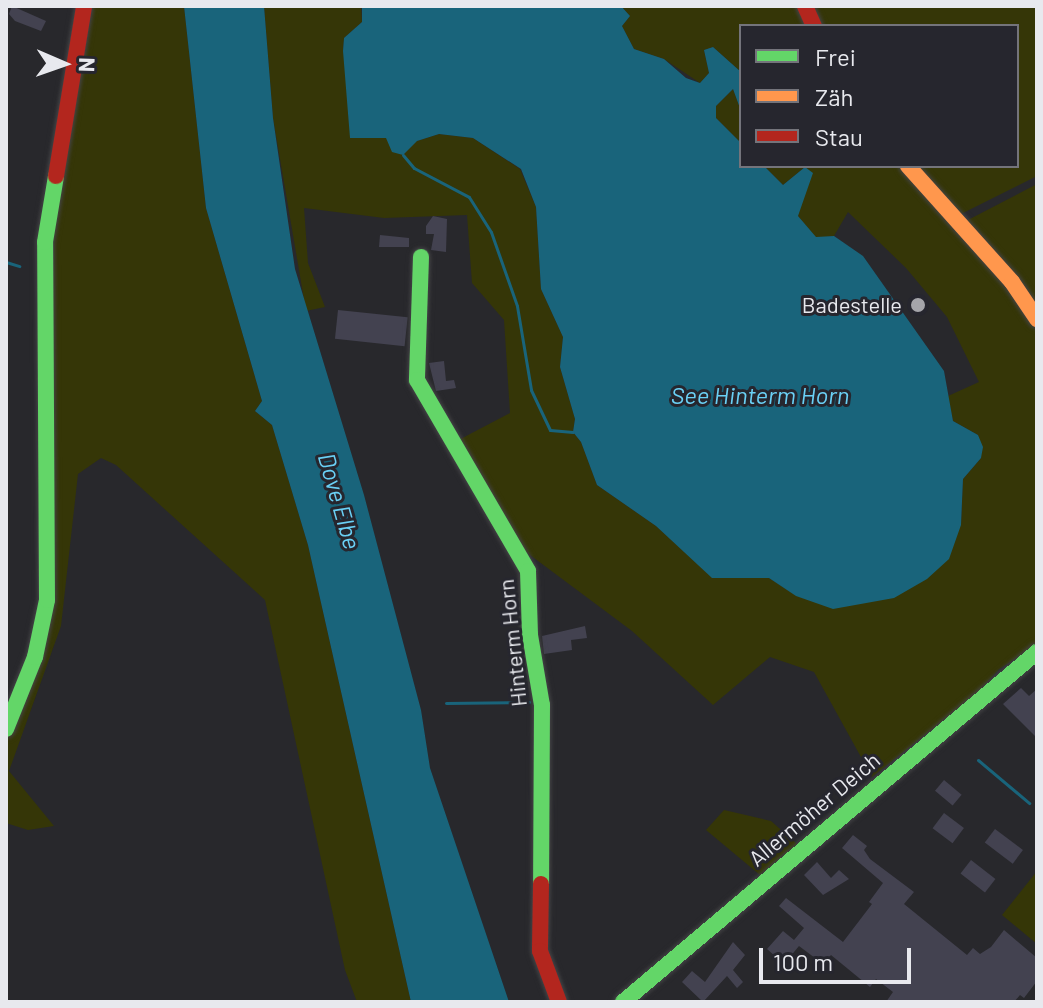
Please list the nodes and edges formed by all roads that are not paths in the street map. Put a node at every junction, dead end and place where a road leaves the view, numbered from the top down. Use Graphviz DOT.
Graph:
graph roads {
  1 [pos="84,6"];
  2 [pos="910,168"];
  3 [pos="421,257"];
  4 [pos="1037,319"];
  5 [pos="1037,652"];
  6 [pos="6,729"];
  7 [pos="559,1002"];
  8 [pos="623,1002"];
  1 -- 6 [label="street"];
  2 -- 4 [label="street"];
  3 -- 7 [label="street, Hinterm Horn"];
  5 -- 8 [label="street, Allermöher Deich"];
}
